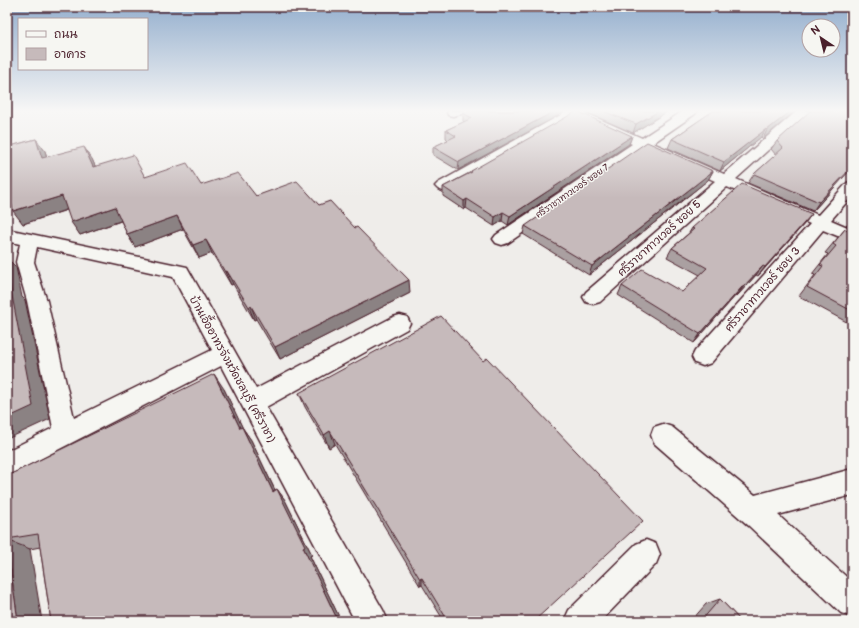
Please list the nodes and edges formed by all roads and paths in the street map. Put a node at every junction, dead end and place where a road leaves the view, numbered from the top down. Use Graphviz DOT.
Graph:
graph roads {
  1 [pos="523,140"];
  2 [pos="636,140"];
  3 [pos="646,140"];
  4 [pos="769,140"];
  5 [pos="642,143"];
  6 [pos="725,179"];
  7 [pos="443,186"];
  8 [pos="852,186"];
  9 [pos="820,222"];
  10 [pos="7,235"];
  11 [pos="852,236"];
  12 [pos="502,239"];
  13 [pos="30,240"];
  14 [pos="593,298"];
  15 [pos="400,323"];
  16 [pos="225,354"];
  17 [pos="703,357"];
  18 [pos="252,403"];
  19 [pos="66,434"];
  20 [pos="663,435"];
  21 [pos="7,464"];
  22 [pos="852,482"];
  23 [pos="760,516"];
  24 [pos="646,554"];
  25 [pos="852,602"];
  26 [pos="372,621"];
  27 [pos="580,621"];
  1 -- 7 [label="street"];
  2 -- 5 [label="street"];
  3 -- 5 [label="street, ศรีราชาทาวเวอร์ ซอย 7"];
  4 -- 6 [label="street, ศรีราชาทาวเวอร์ ซอย 5"];
  5 -- 6 [label="street"];
  5 -- 12 [label="street, ศรีราชาทาวเวอร์ ซอย 7"];
  6 -- 9 [label="street"];
  6 -- 14 [label="street, ศรีราชาทาวเวอร์ ซอย 5"];
  8 -- 9 [label="street, ศรีราชาทาวเวอร์ ซอย 3"];
  9 -- 11 [label="street"];
  9 -- 17 [label="street, ศรีราชาทาวเวอร์ ซอย 3"];
  10 -- 13 [label="street, บ้านเอื้ออาทรจังหวัดชลบุรี (ศรีราชา)"];
  13 -- 16 [label="street, บ้านเอื้ออาทรจังหวัดชลบุรี (ศรีราชา)"];
  13 -- 19 [label="street"];
  15 -- 18 [label="street"];
  16 -- 18 [label="street, บ้านเอื้ออาทรจังหวัดชลบุรี (ศรีราชา)"];
  16 -- 19 [label="street"];
  18 -- 26 [label="street, บ้านเอื้ออาทรจังหวัดชลบุรี (ศรีราชา)"];
  19 -- 21 [label="street"];
  20 -- 23 [label="street"];
  22 -- 23 [label="street"];
  23 -- 25 [label="street"];
  24 -- 27 [label="street"];
}
